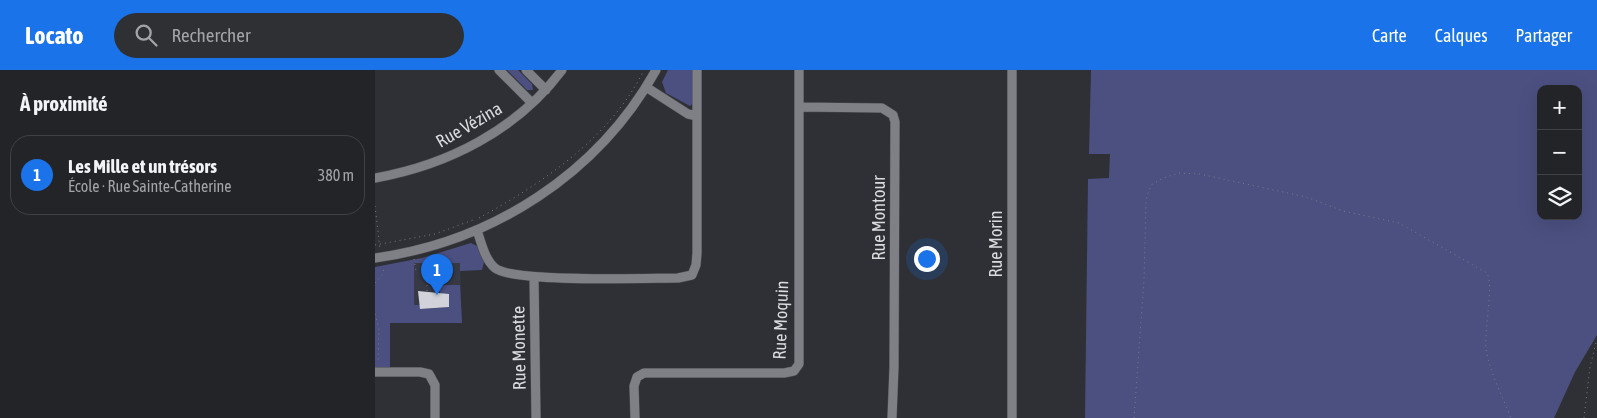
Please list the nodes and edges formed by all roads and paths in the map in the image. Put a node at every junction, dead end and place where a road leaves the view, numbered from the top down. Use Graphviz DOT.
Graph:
graph roads {
  1 [pos="499,70"];
  2 [pos="526,70"];
  3 [pos="562,70"];
  4 [pos="644,70"];
  5 [pos="656,70"];
  6 [pos="697,70"];
  7 [pos="799,70"];
  8 [pos="1012,70"];
  9 [pos="647,87"];
  10 [pos="545,90"];
  11 [pos="532,103"];
  12 [pos="799,107"];
  13 [pos="697,116"];
  14 [pos="375,178"];
  15 [pos="375,206"];
  16 [pos="477,230"];
  17 [pos="375,245"];
  18 [pos="381,245"];
  19 [pos="378,254"];
  20 [pos="414,259"];
  21 [pos="384,265"];
  22 [pos="416,271"];
  23 [pos="427,275"];
  24 [pos="534,277"];
  25 [pos="376,282"];
  26 [pos="380,286"];
  27 [pos="427,291"];
  28 [pos="375,314"];
  29 [pos="1597,339"];
  30 [pos="376,370"];
  31 [pos="435,418"];
  32 [pos="536,418"];
  33 [pos="635,418"];
  34 [pos="892,418"];
  35 [pos="1012,418"];
  36 [pos="1134,418"];
  37 [pos="1511,418"];
  38 [pos="1584,418"];
  1 -- 11 [label="street"];
  2 -- 10 [label="street"];
  3 -- 10 [label="street, Rue Vézina"];
  4 -- 18 [label="path"];
  5 -- 9 [label="street"];
  6 -- 13 [label="street"];
  7 -- 12 [label="street, Rue Moquin"];
  8 -- 35 [label="street, Rue Morin"];
  9 -- 13 [label="street"];
  9 -- 16 [label="street"];
  10 -- 11 [label="street, Rue Vézina"];
  11 -- 14 [label="street, Rue Vézina"];
  12 -- 33 [label="street, Rue Moquin"];
  12 -- 34 [label="street, Rue Montour"];
  13 -- 24 [label="street"];
  15 -- 18 [label="path"];
  16 -- 19 [label="street"];
  16 -- 24 [label="street"];
  17 -- 18 [label="path"];
  18 -- 19 [label="path"];
  20 -- 22 [label="path"];
  21 -- 25 [label="path"];
  23 -- 27 [label="path"];
  24 -- 32 [label="street, Rue Monette"];
  25 -- 26 [label="path"];
  28 -- 30 [label="path"];
  29 -- 38 [label="path"];
  30 -- 31 [label="street"];
  36 -- 37 [label="path"];
}
